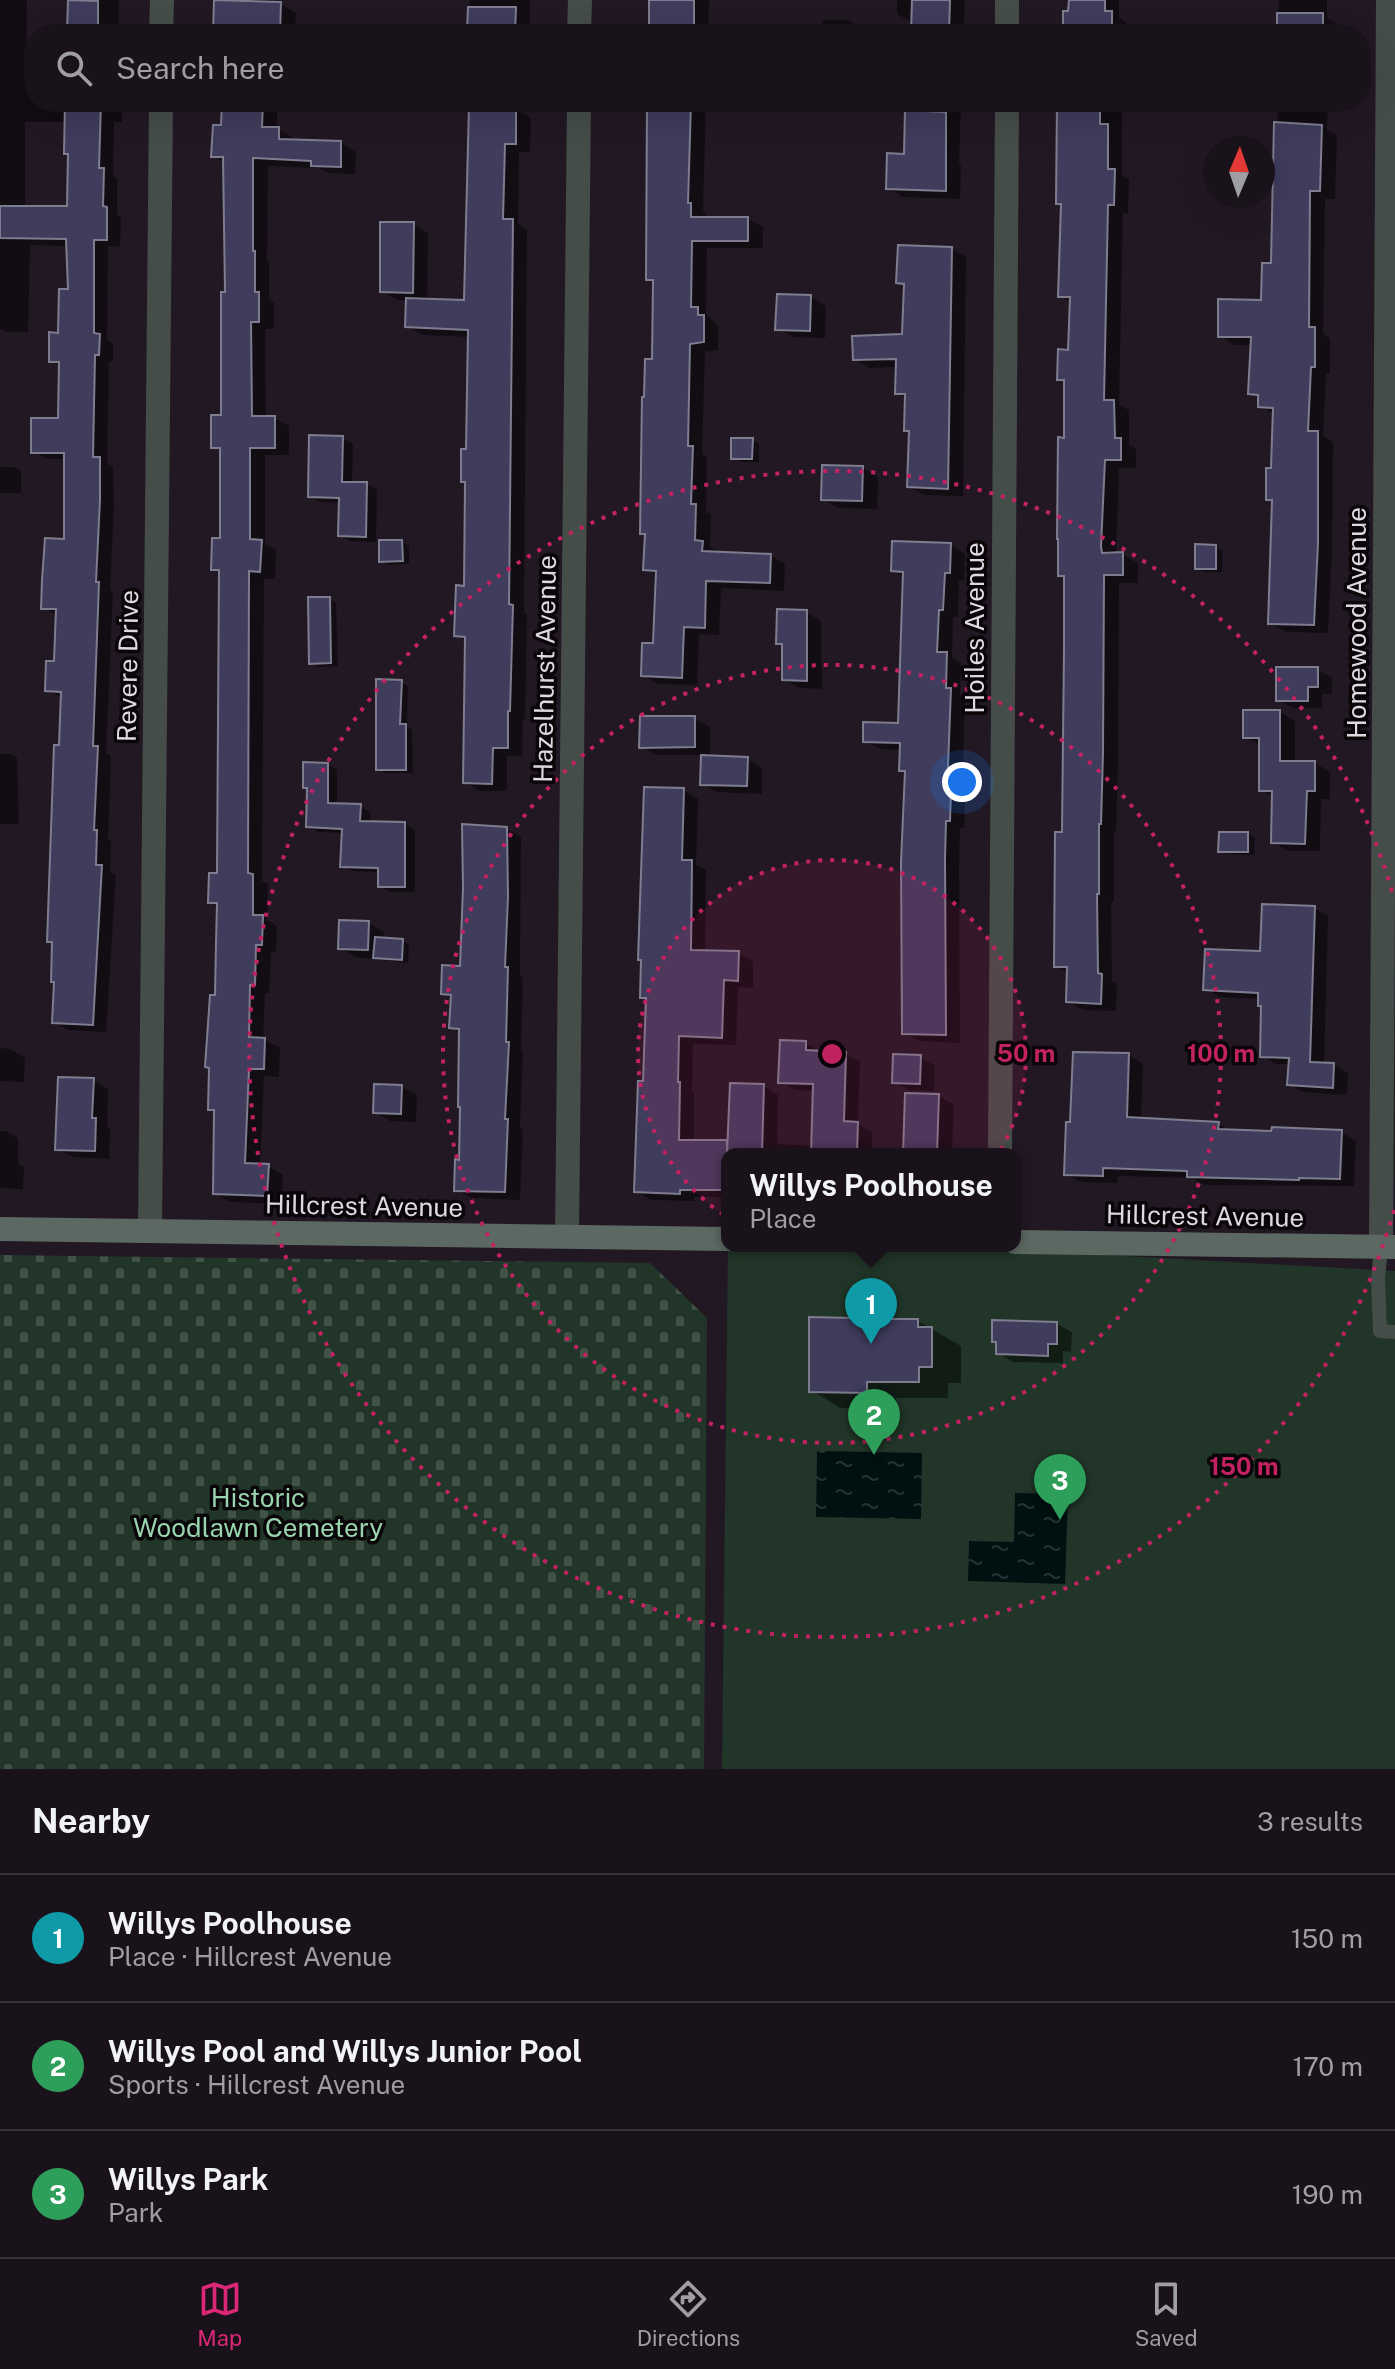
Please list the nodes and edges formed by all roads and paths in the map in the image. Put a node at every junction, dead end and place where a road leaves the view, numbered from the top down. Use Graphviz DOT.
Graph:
graph roads {
  1 [pos="162,0"];
  2 [pos="580,0"];
  3 [pos="1007,0"];
  4 [pos="1388,0"];
  5 [pos="161,24"];
  6 [pos="579,24"];
  7 [pos="1007,24"];
  8 [pos="161,112"];
  9 [pos="579,112"];
  10 [pos="1007,112"];
  11 [pos="1000,1148"];
  12 [pos="0,1229"];
  13 [pos="150,1231"];
  14 [pos="567,1236"];
  15 [pos="721,1239"];
  16 [pos="1021,1242"];
  17 [pos="1388,1247"];
  18 [pos="1395,1332"];
  1 -- 5 [label="street"];
  2 -- 6 [label="street"];
  3 -- 7 [label="street"];
  4 -- 17 [label="street, Homewood Avenue"];
  8 -- 13 [label="street, Revere Drive"];
  9 -- 14 [label="street, Hazelhurst Avenue"];
  10 -- 11 [label="street, Hoiles Avenue"];
  12 -- 13 [label="street, Hillcrest Avenue"];
  13 -- 14 [label="street, Hillcrest Avenue"];
  14 -- 15 [label="street, Hillcrest Avenue"];
  16 -- 17 [label="street, Hillcrest Avenue"];
  17 -- 18 [label="lane"];
}
